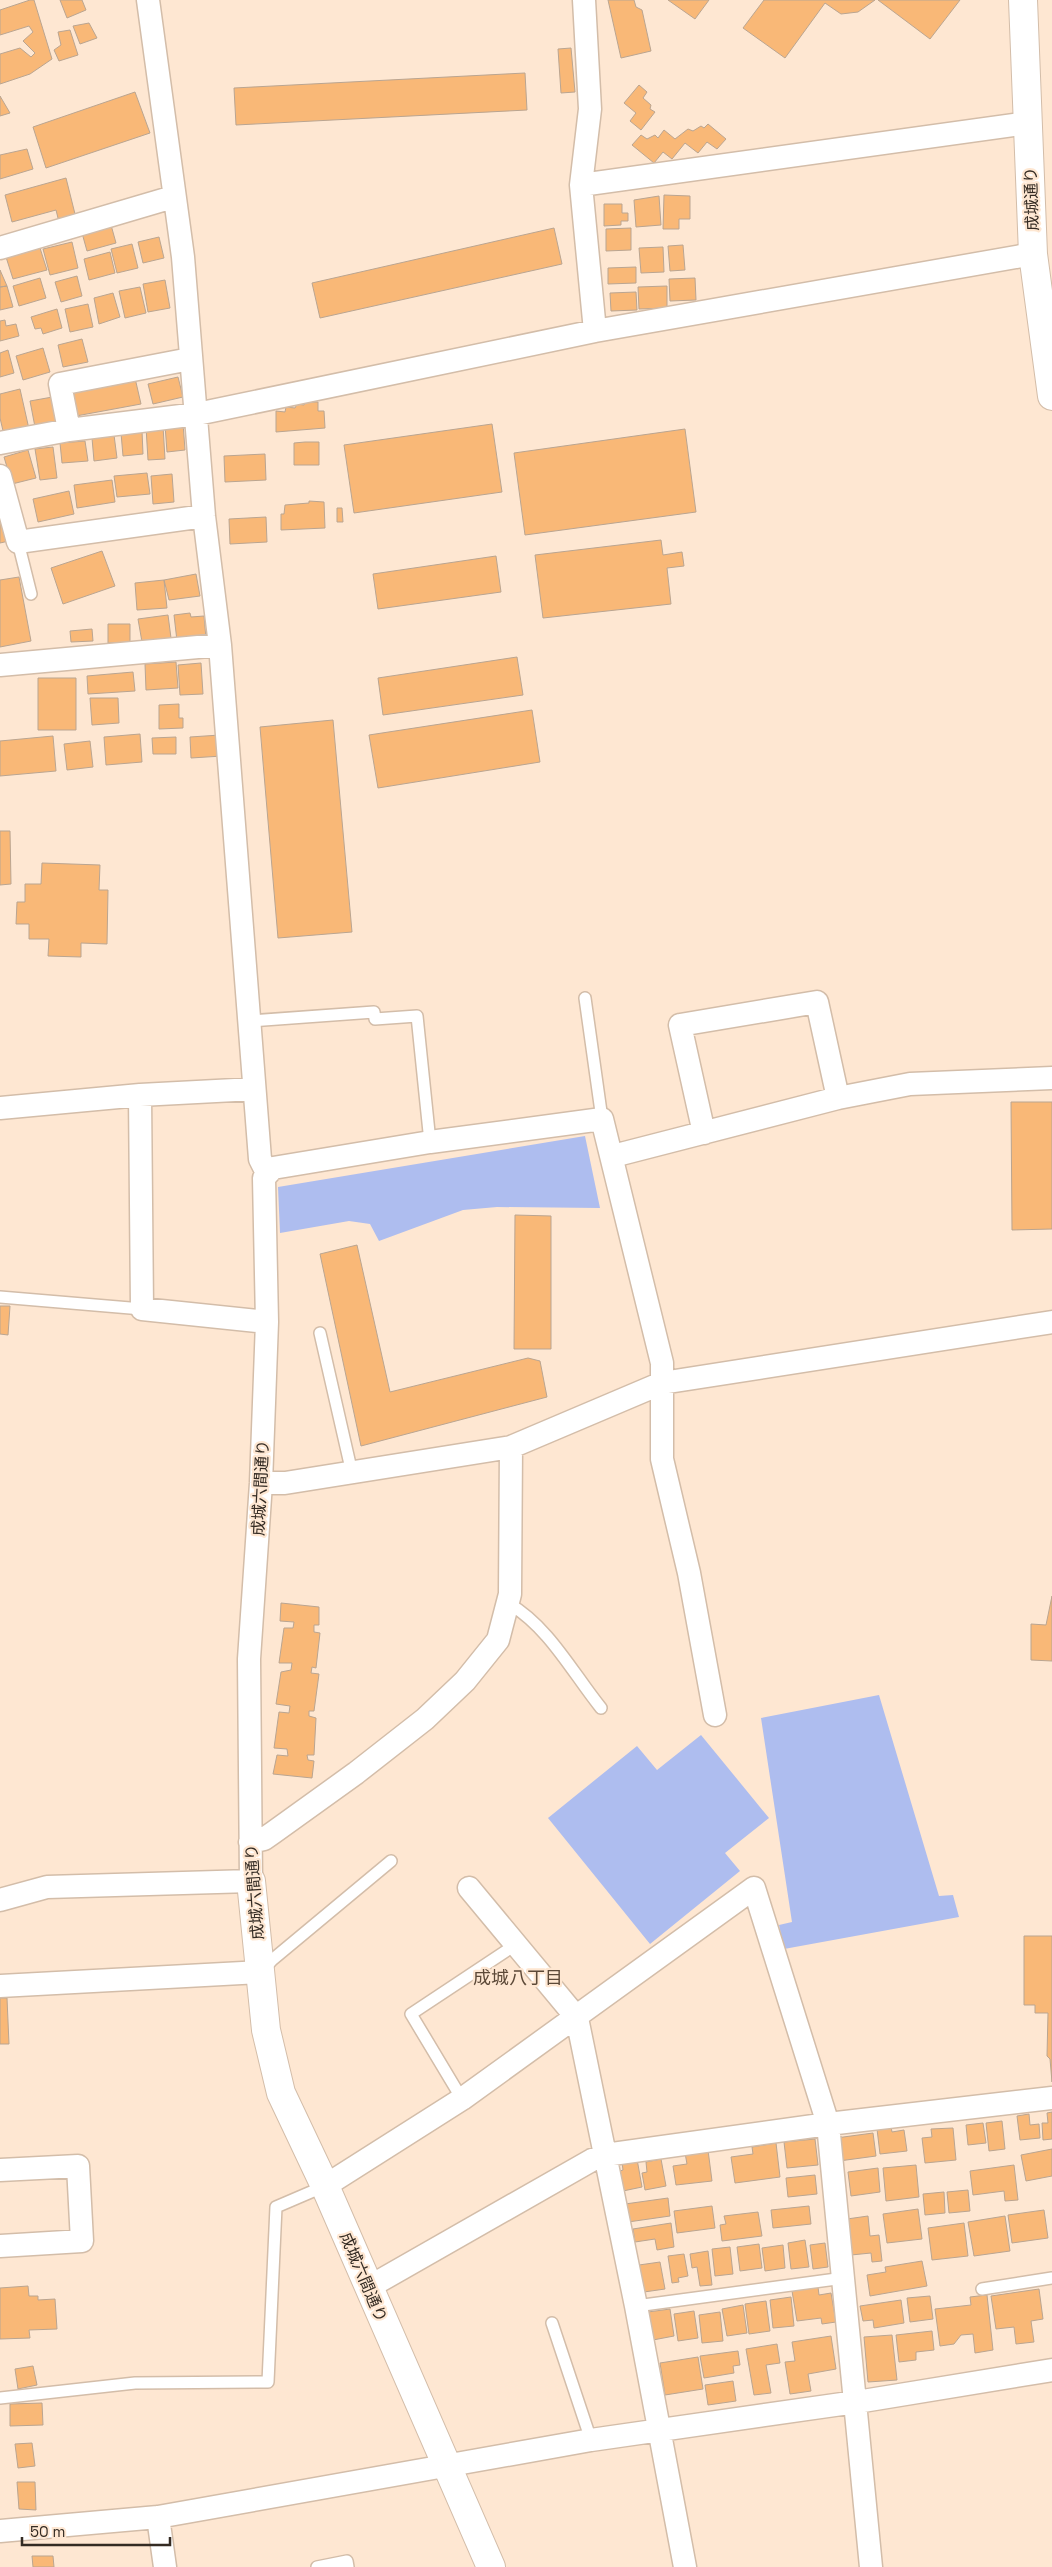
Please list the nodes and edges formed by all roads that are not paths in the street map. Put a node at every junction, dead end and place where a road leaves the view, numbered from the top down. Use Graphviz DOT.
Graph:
graph roads {
  1 [pos="148,0"];
  2 [pos="584,0"];
  3 [pos="1023,0"];
  4 [pos="1028,123"];
  5 [pos="581,185"];
  6 [pos="173,197"];
  7 [pos="1042,197"];
  8 [pos="0,248"];
  9 [pos="1033,254"];
  10 [pos="595,331"];
  11 [pos="190,359"];
  12 [pos="1052,396"];
  13 [pos="197,414"];
  14 [pos="69,430"];
  15 [pos="0,444"];
  16 [pos="0,476"];
  17 [pos="204,516"];
  18 [pos="18,542"];
  19 [pos="31,594"];
  20 [pos="220,645"];
  21 [pos="0,665"];
  22 [pos="585,998"];
  23 [pos="249,1021"];
  24 [pos="1052,1078"];
  25 [pos="254,1088"];
  26 [pos="140,1095"];
  27 [pos="838,1098"];
  28 [pos="0,1108"];
  29 [pos="602,1119"];
  30 [pos="704,1133"];
  31 [pos="430,1142"];
  32 [pos="613,1156"];
  33 [pos="267,1173"];
  34 [pos="0,1297"];
  35 [pos="142,1309"];
  36 [pos="266,1322"];
  37 [pos="1052,1322"];
  38 [pos="320,1333"];
  39 [pos="662,1383"];
  40 [pos="511,1447"];
  41 [pos="352,1473"];
  42 [pos="261,1483"];
  43 [pos="508,1603"];
  44 [pos="601,1708"];
  45 [pos="715,1714"];
  46 [pos="250,1842"];
  47 [pos="391,1861"];
  48 [pos="251,1881"];
  49 [pos="469,1888"];
  50 [pos="0,1900"];
  51 [pos="515,1945"];
  52 [pos="260,1972"];
  53 [pos="0,1986"];
  54 [pos="577,2018"];
  55 [pos="1052,2098"];
  56 [pos="462,2099"];
  57 [pos="828,2124"];
  58 [pos="605,2155"];
  59 [pos="0,2170"];
  60 [pos="324,2186"];
  61 [pos="0,2246"];
  62 [pos="844,2278"];
  63 [pos="1052,2278"];
  64 [pos="369,2288"];
  65 [pos="982,2289"];
  66 [pos="636,2306"];
  67 [pos="552,2323"];
  68 [pos="1052,2370"];
  69 [pos="0,2398"];
  70 [pos="854,2402"];
  71 [pos="659,2429"];
  72 [pos="591,2440"];
  73 [pos="444,2464"];
  74 [pos="158,2517"];
  75 [pos="0,2531"];
  76 [pos="165,2567"];
  77 [pos="317,2567"];
  78 [pos="348,2567"];
  79 [pos="490,2567"];
  80 [pos="685,2567"];
  81 [pos="871,2567"];
  1 -- 6 [label="street"];
  2 -- 5 [label="street"];
  3 -- 4 [label="street, 成城通り"];
  4 -- 5 [label="street"];
  4 -- 7 [label="street, 成城通り"];
  5 -- 10 [label="street"];
  6 -- 8 [label="street"];
  6 -- 11 [label="street"];
  7 -- 9 [label="street, 成城通り"];
  9 -- 10 [label="street"];
  9 -- 12 [label="street, 成城通り"];
  10 -- 13 [label="street"];
  11 -- 13 [label="street"];
  11 -- 14 [label="street"];
  13 -- 14 [label="street"];
  13 -- 17 [label="street"];
  14 -- 15 [label="street"];
  16 -- 18 [label="street"];
  17 -- 18 [label="street"];
  17 -- 20 [label="street"];
  18 -- 19 [label="lane"];
  20 -- 21 [label="street"];
  20 -- 23 [label="street"];
  22 -- 29 [label="lane"];
  23 -- 25 [label="street"];
  23 -- 31 [label="lane"];
  24 -- 27 [label="street"];
  25 -- 26 [label="street"];
  25 -- 33 [label="street"];
  26 -- 28 [label="street"];
  26 -- 35 [label="street"];
  27 -- 30 [label="street"];
  27 -- 30 [label="street"];
  29 -- 31 [label="street"];
  29 -- 32 [label="street"];
  30 -- 32 [label="street"];
  31 -- 33 [label="street"];
  32 -- 39 [label="street"];
  33 -- 36 [label="street, 成城六間通り"];
  34 -- 35 [label="lane"];
  35 -- 36 [label="street"];
  36 -- 42 [label="street, 成城六間通り"];
  37 -- 39 [label="street"];
  38 -- 41 [label="lane"];
  39 -- 40 [label="street"];
  39 -- 45 [label="street"];
  40 -- 41 [label="street"];
  40 -- 43 [label="street"];
  41 -- 42 [label="street"];
  42 -- 46 [label="street, 成城六間通り"];
  43 -- 44 [label="lane"];
  43 -- 46 [label="street"];
  46 -- 48 [label="street, 成城六間通り"];
  47 -- 52 [label="lane"];
  48 -- 50 [label="street"];
  48 -- 52 [label="street, 成城六間通り"];
  49 -- 51 [label="street"];
  51 -- 54 [label="street"];
  51 -- 56 [label="lane"];
  52 -- 53 [label="street"];
  52 -- 60 [label="street, 成城六間通り"];
  54 -- 56 [label="street"];
  54 -- 57 [label="street"];
  54 -- 58 [label="street"];
  55 -- 57 [label="street"];
  56 -- 60 [label="street"];
  57 -- 58 [label="street"];
  57 -- 62 [label="street"];
  58 -- 64 [label="street"];
  58 -- 66 [label="street"];
  59 -- 61 [label="street"];
  60 -- 64 [label="street, 成城六間通り"];
  60 -- 69 [label="lane"];
  62 -- 66 [label="lane"];
  62 -- 70 [label="street"];
  63 -- 65 [label="lane"];
  64 -- 73 [label="street, 成城六間通り"];
  66 -- 71 [label="street"];
  67 -- 72 [label="lane"];
  68 -- 70 [label="street"];
  70 -- 71 [label="street"];
  70 -- 81 [label="street"];
  71 -- 72 [label="street"];
  71 -- 80 [label="street"];
  72 -- 73 [label="street"];
  73 -- 74 [label="street"];
  73 -- 79 [label="street, 成城六間通り"];
  74 -- 75 [label="street"];
  74 -- 76 [label="street"];
  77 -- 78 [label="lane"];
}
